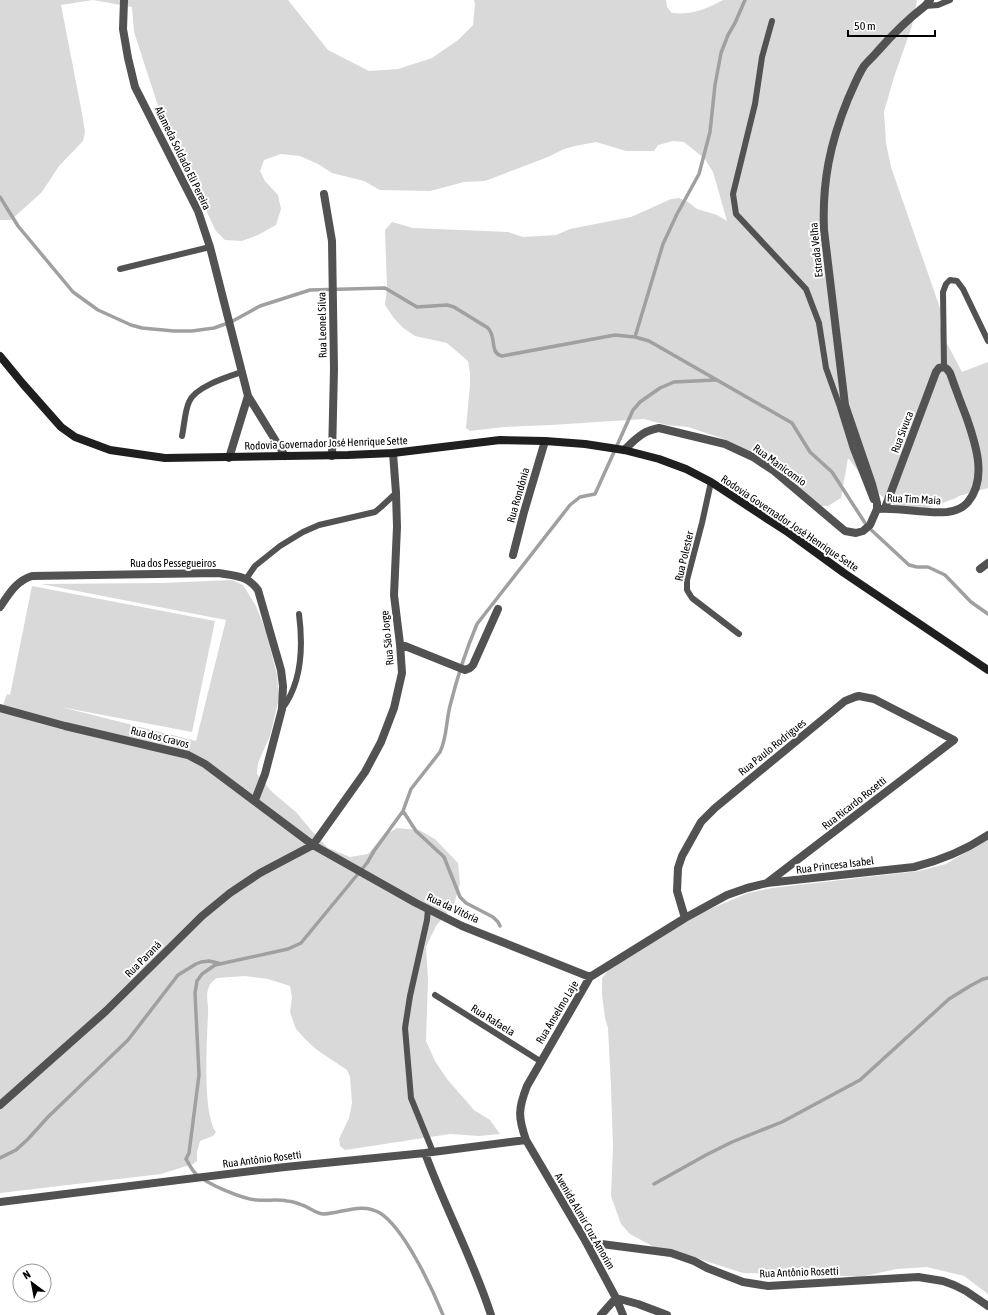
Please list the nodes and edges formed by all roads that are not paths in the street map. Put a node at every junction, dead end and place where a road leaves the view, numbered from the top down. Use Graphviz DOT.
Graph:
graph roads {
  1 [pos="124,0"];
  2 [pos="950,0"];
  3 [pos="928,3"];
  4 [pos="772,21"];
  5 [pos="324,194"];
  6 [pos="210,247"];
  7 [pos="120,269"];
  8 [pos="988,341"];
  9 [pos="0,356"];
  10 [pos="944,367"];
  11 [pos="242,372"];
  12 [pos="248,396"];
  13 [pos="182,436"];
  14 [pos="545,441"];
  15 [pos="624,450"];
  16 [pos="392,453"];
  17 [pos="285,456"];
  18 [pos="332,456"];
  19 [pos="229,458"];
  20 [pos="711,482"];
  21 [pos="396,492"];
  22 [pos="881,508"];
  23 [pos="513,555"];
  24 [pos="988,562"];
  25 [pos="980,569"];
  26 [pos="246,579"];
  27 [pos="0,607"];
  28 [pos="498,609"];
  29 [pos="299,614"];
  30 [pos="739,634"];
  31 [pos="400,644"];
  32 [pos="988,670"];
  33 [pos="0,708"];
  34 [pos="282,709"];
  35 [pos="954,740"];
  36 [pos="255,800"];
  37 [pos="988,835"];
  38 [pos="313,845"];
  39 [pos="767,883"];
  40 [pos="428,909"];
  41 [pos="686,918"];
  42 [pos="590,977"];
  43 [pos="435,995"];
  44 [pos="540,1061"];
  45 [pos="0,1106"];
  46 [pos="526,1140"];
  47 [pos="429,1152"];
  48 [pos="0,1202"];
  49 [pos="586,1242"];
  50 [pos="616,1298"];
  51 [pos="988,1306"];
  52 [pos="491,1315"];
  53 [pos="600,1315"];
  54 [pos="623,1315"];
  55 [pos="667,1315"];
  1 -- 6 [label="street, Alameda Soldado Eli Pereira"];
  2 -- 3 [label="lane"];
  3 -- 22 [label="street, Estrada Velha"];
  4 -- 22 [label="lane"];
  5 -- 18 [label="street, Rua Leonel Silva"];
  6 -- 7 [label="lane"];
  6 -- 11 [label="street, Alameda Soldado Eli Pereira"];
  8 -- 10 [label="lane"];
  9 -- 19 [label="main road, Rodovia Governador José Henrique Sette"];
  10 -- 22 [label="street, Rua Sivuca"];
  10 -- 22 [label="street, Rua Tim Maia"];
  11 -- 12 [label="street, Alameda Soldado Eli Pereira"];
  11 -- 13 [label="lane"];
  12 -- 17 [label="street, Alameda Soldado Eli Pereira"];
  12 -- 19 [label="street"];
  14 -- 15 [label="main road, Rodovia Governador José Henrique Sette"];
  14 -- 16 [label="main road, Rodovia Governador José Henrique Sette"];
  14 -- 23 [label="street, Rua Rondônia"];
  15 -- 20 [label="main road, Rodovia Governador José Henrique Sette"];
  15 -- 22 [label="street, Rua Manicomio"];
  16 -- 18 [label="main road, Rodovia Governador José Henrique Sette"];
  16 -- 21 [label="street, Rua São Jorge"];
  17 -- 18 [label="main road, Rodovia Governador José Henrique Sette"];
  17 -- 19 [label="main road, Rodovia Governador José Henrique Sette"];
  20 -- 30 [label="lane, Rua Polester"];
  20 -- 32 [label="main road, Rodovia Governador José Henrique Sette"];
  21 -- 26 [label="lane"];
  21 -- 31 [label="street, Rua São Jorge"];
  24 -- 25 [label="street"];
  26 -- 27 [label="street, Rua dos Pessegueiros"];
  26 -- 34 [label="street"];
  28 -- 31 [label="street"];
  29 -- 34 [label="lane"];
  31 -- 38 [label="street, Rua São Jorge"];
  33 -- 36 [label="street, Rua dos Cravos"];
  34 -- 36 [label="street"];
  35 -- 39 [label="street, Rua Ricardo Rosetti"];
  35 -- 41 [label="street, Rua Paulo Rodrigues"];
  36 -- 38 [label="street, Rua dos Cravos"];
  37 -- 39 [label="street, Rua Princesa Isabel"];
  38 -- 40 [label="street, Rua da Vitória"];
  38 -- 45 [label="street, Rua Paraná"];
  39 -- 41 [label="street, Rua Princesa Isabel"];
  40 -- 42 [label="street, Rua da Vitória"];
  40 -- 47 [label="lane"];
  41 -- 42 [label="street, Rua Anselmo Laje"];
  42 -- 44 [label="street, Rua Anselmo Laje"];
  43 -- 44 [label="lane, Rua Rafaela"];
  44 -- 46 [label="street, Rua Anselmo Laje"];
  46 -- 47 [label="street, Rua Antônio Rosetti"];
  46 -- 49 [label="street, Avenida Almir Cruz Amorim"];
  47 -- 48 [label="street, Rua Antônio Rosetti"];
  47 -- 52 [label="street"];
  49 -- 50 [label="street, Avenida Almir Cruz Amorim"];
  49 -- 51 [label="street, Rua Antônio Rosetti"];
  50 -- 53 [label="street"];
  50 -- 54 [label="street, Avenida Almir Cruz Amorim"];
  50 -- 55 [label="street"];
}
